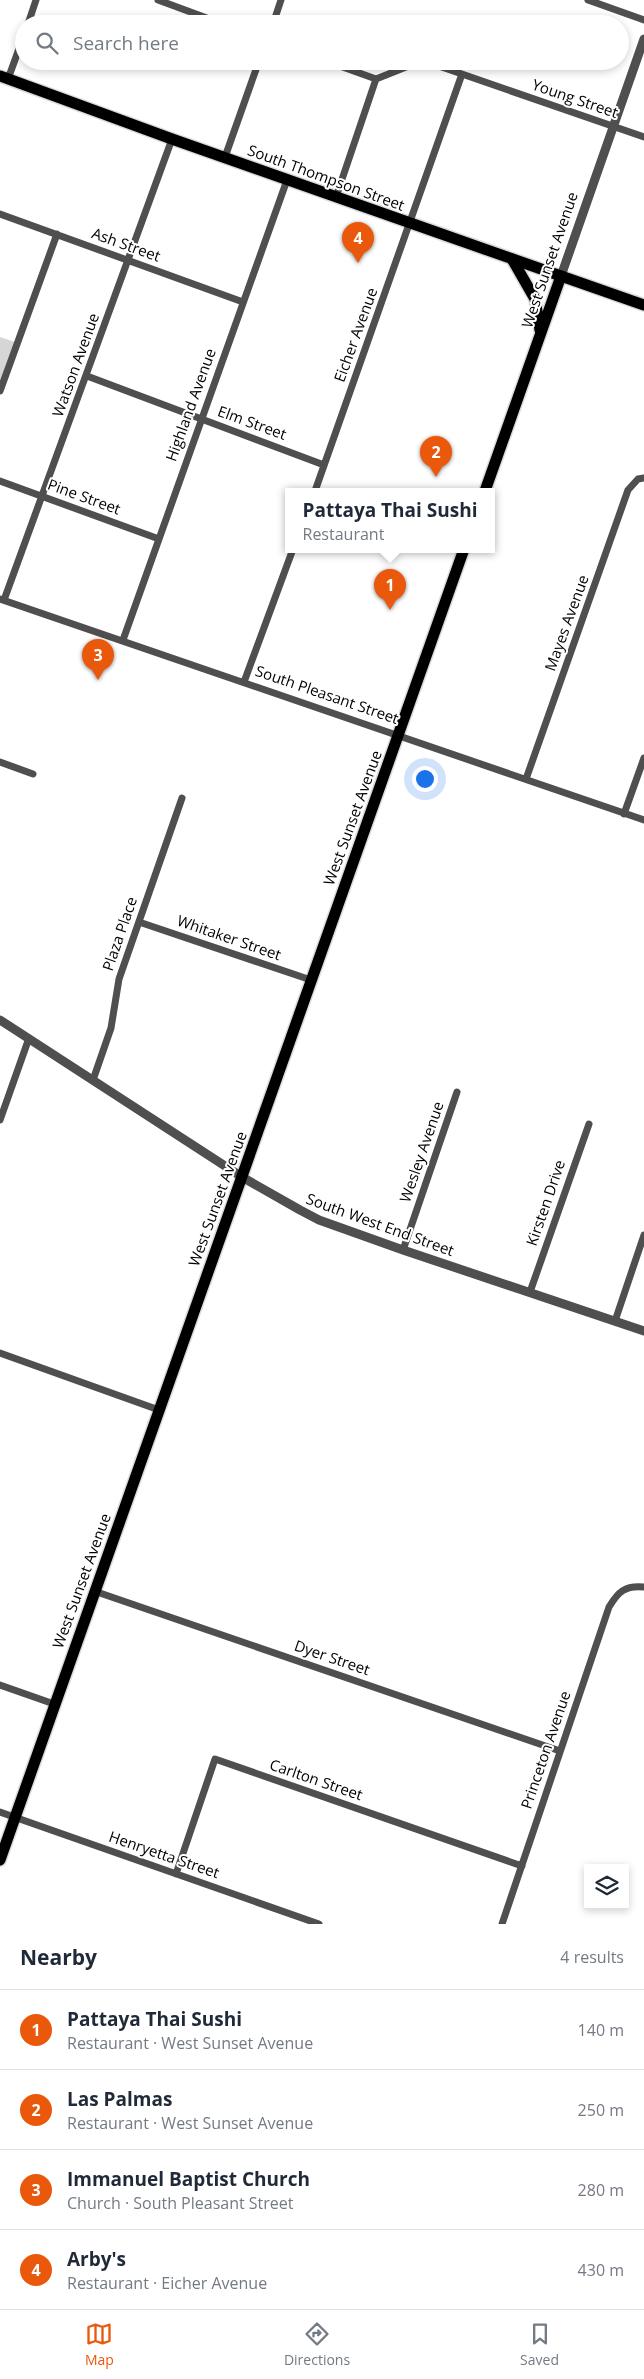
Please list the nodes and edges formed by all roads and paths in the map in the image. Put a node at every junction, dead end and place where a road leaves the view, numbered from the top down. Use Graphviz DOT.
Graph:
graph roads {
  1 [pos="36,0"];
  2 [pos="158,0"];
  3 [pos="281,0"];
  4 [pos="588,0"];
  5 [pos="31,15"];
  6 [pos="199,15"];
  7 [pos="276,15"];
  8 [pos="644,20"];
  9 [pos="644,39"];
  10 [pos="15,54"];
  11 [pos="256,70"];
  12 [pos="351,70"];
  13 [pos="402,70"];
  14 [pos="450,70"];
  15 [pos="462,74"];
  16 [pos="4,77"];
  17 [pos="376,79"];
  18 [pos="613,127"];
  19 [pos="644,137"];
  20 [pos="172,139"];
  21 [pos="225,157"];
  22 [pos="287,180"];
  23 [pos="336,197"];
  24 [pos="0,214"];
  25 [pos="411,223"];
  26 [pos="57,234"];
  27 [pos="512,259"];
  28 [pos="128,260"];
  29 [pos="561,276"];
  30 [pos="243,302"];
  31 [pos="644,305"];
  32 [pos="541,333"];
  33 [pos="86,376"];
  34 [pos="0,391"];
  35 [pos="201,419"];
  36 [pos="324,465"];
  37 [pos="641,478"];
  38 [pos="0,481"];
  39 [pos="316,488"];
  40 [pos="486,488"];
  41 [pos="42,496"];
  42 [pos="159,539"];
  43 [pos="292,553"];
  44 [pos="463,553"];
  45 [pos="2,599"];
  46 [pos="123,640"];
  47 [pos="244,682"];
  48 [pos="398,734"];
  49 [pos="644,758"];
  50 [pos="0,762"];
  51 [pos="34,774"];
  52 [pos="526,779"];
  53 [pos="182,798"];
  54 [pos="624,814"];
  55 [pos="644,820"];
  56 [pos="139,922"];
  57 [pos="311,980"];
  58 [pos="0,1020"];
  59 [pos="29,1038"];
  60 [pos="93,1080"];
  61 [pos="458,1092"];
  62 [pos="0,1120"];
  63 [pos="589,1124"];
  64 [pos="242,1177"];
  65 [pos="644,1235"];
  66 [pos="403,1250"];
  67 [pos="530,1292"];
  68 [pos="615,1321"];
  69 [pos="644,1331"];
  70 [pos="0,1353"];
  71 [pos="159,1410"];
  72 [pos="644,1587"];
  73 [pos="94,1591"];
  74 [pos="0,1685"];
  75 [pos="54,1704"];
  76 [pos="560,1751"];
  77 [pos="0,1812"];
  78 [pos="15,1818"];
  79 [pos="0,1860"];
  80 [pos="522,1866"];
  81 [pos="176,1874"];
  82 [pos="301,1921"];
  83 [pos="319,1924"];
  84 [pos="502,1924"];
  1 -- 5 [label="street"];
  2 -- 6 [label="street"];
  3 -- 7 [label="street"];
  4 -- 8 [label="street"];
  9 -- 18 [label="street, West Sunset Avenue"];
  10 -- 16 [label="street"];
  11 -- 21 [label="street"];
  12 -- 17 [label="street"];
  13 -- 17 [label="street, Young Street"];
  14 -- 15 [label="street, Young Street"];
  15 -- 18 [label="street, Young Street"];
  15 -- 25 [label="street, Eicher Avenue"];
  16 -- 20 [label="main road, South Thompson Street"];
  17 -- 23 [label="street"];
  18 -- 19 [label="street, Young Street"];
  18 -- 29 [label="street, West Sunset Avenue"];
  20 -- 21 [label="main road, South Thompson Street"];
  20 -- 28 [label="street, Watson Avenue"];
  21 -- 22 [label="main road, South Thompson Street"];
  22 -- 23 [label="main road, South Thompson Street"];
  22 -- 30 [label="street, Highland Avenue"];
  23 -- 25 [label="main road, South Thompson Street"];
  24 -- 26 [label="street, Ash Street"];
  25 -- 27 [label="main road, South Thompson Street"];
  25 -- 36 [label="street, Eicher Avenue"];
  26 -- 28 [label="street, Ash Street"];
  26 -- 34 [label="street"];
  27 -- 29 [label="main road, South Thompson Street"];
  27 -- 32 [label="main road"];
  28 -- 30 [label="street, Ash Street"];
  28 -- 33 [label="street, Watson Avenue"];
  29 -- 31 [label="main road, South Thompson Street"];
  29 -- 32 [label="main road, West Sunset Avenue"];
  30 -- 35 [label="street, Highland Avenue"];
  32 -- 40 [label="main road, West Sunset Avenue"];
  33 -- 35 [label="street, Elm Street"];
  33 -- 41 [label="street, Watson Avenue"];
  35 -- 36 [label="street, Elm Street"];
  35 -- 42 [label="street, Highland Avenue"];
  36 -- 39 [label="street, Eicher Avenue"];
  37 -- 52 [label="street, Mayes Avenue"];
  38 -- 41 [label="street, Pine Street"];
  41 -- 42 [label="street, Pine Street"];
  41 -- 45 [label="street, Watson Avenue"];
  42 -- 46 [label="street, Highland Avenue"];
  43 -- 47 [label="street"];
  44 -- 48 [label="main road, West Sunset Avenue"];
  45 -- 46 [label="street, South Pleasant Street"];
  46 -- 47 [label="street, South Pleasant Street"];
  47 -- 48 [label="street, South Pleasant Street"];
  48 -- 52 [label="street, South Pleasant Street"];
  48 -- 57 [label="main road, West Sunset Avenue"];
  49 -- 54 [label="street"];
  50 -- 51 [label="street"];
  52 -- 54 [label="street, South Pleasant Street"];
  53 -- 56 [label="street, Plaza Place"];
  54 -- 55 [label="street, South Pleasant Street"];
  56 -- 57 [label="street, Whitaker Street"];
  56 -- 60 [label="street, Plaza Place"];
  57 -- 64 [label="main road, West Sunset Avenue"];
  58 -- 59 [label="street, South West End Street"];
  59 -- 60 [label="street, South West End Street"];
  59 -- 62 [label="street"];
  60 -- 64 [label="street, South West End Street"];
  61 -- 66 [label="street, Wesley Avenue"];
  63 -- 67 [label="street, Kirsten Drive"];
  64 -- 66 [label="street, South West End Street"];
  64 -- 71 [label="main road, West Sunset Avenue"];
  65 -- 68 [label="street"];
  66 -- 67 [label="street, South West End Street"];
  67 -- 68 [label="street, South West End Street"];
  68 -- 69 [label="street, South West End Street"];
  70 -- 71 [label="street"];
  71 -- 73 [label="main road, West Sunset Avenue"];
  72 -- 76 [label="street, Princeton Avenue"];
  73 -- 75 [label="main road, West Sunset Avenue"];
  73 -- 76 [label="street, Dyer Street"];
  74 -- 75 [label="street"];
  75 -- 78 [label="main road, West Sunset Avenue"];
  76 -- 80 [label="street, Princeton Avenue"];
  77 -- 78 [label="street, Henryetta Street"];
  78 -- 79 [label="main road, West Sunset Avenue"];
  78 -- 81 [label="street, Henryetta Street"];
  80 -- 81 [label="street, Carlton Street"];
  80 -- 84 [label="street, Princeton Avenue"];
  81 -- 82 [label="street, Henryetta Street"];
  82 -- 83 [label="street, Henryetta Street"];
}
